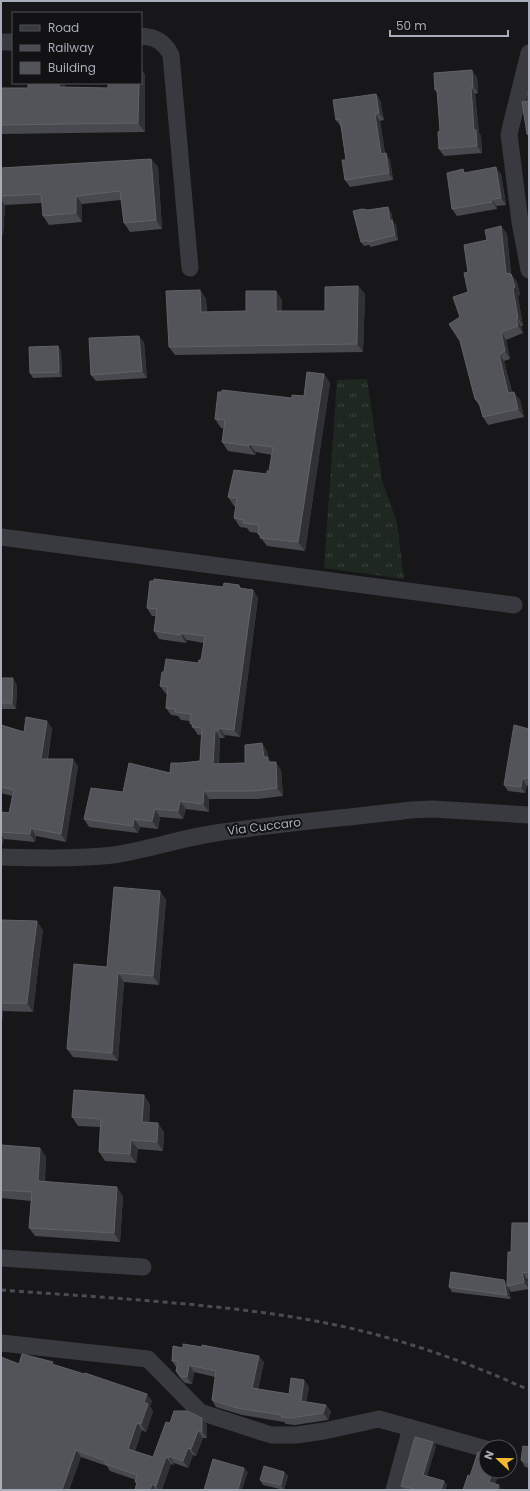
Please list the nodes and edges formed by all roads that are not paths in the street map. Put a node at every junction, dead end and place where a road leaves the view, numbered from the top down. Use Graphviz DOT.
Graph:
graph roads {
  1 [pos="142,36"];
  2 [pos="1,42"];
  3 [pos="12,42"];
  4 [pos="529,53"];
  5 [pos="190,268"];
  6 [pos="529,270"];
  7 [pos="1,537"];
  8 [pos="514,605"];
  9 [pos="529,815"];
  10 [pos="1,857"];
  11 [pos="1,1258"];
  12 [pos="143,1267"];
  13 [pos="1,1343"];
  14 [pos="411,1428"];
  15 [pos="478,1447"];
  16 [pos="394,1490"];
  1 -- 5 [label="street"];
  2 -- 3 [label="street"];
  4 -- 6 [label="street"];
  7 -- 8 [label="street"];
  9 -- 10 [label="street, Via Cuccaro"];
  11 -- 12 [label="street"];
  13 -- 14 [label="street"];
  14 -- 15 [label="street"];
  14 -- 16 [label="street"];
}
